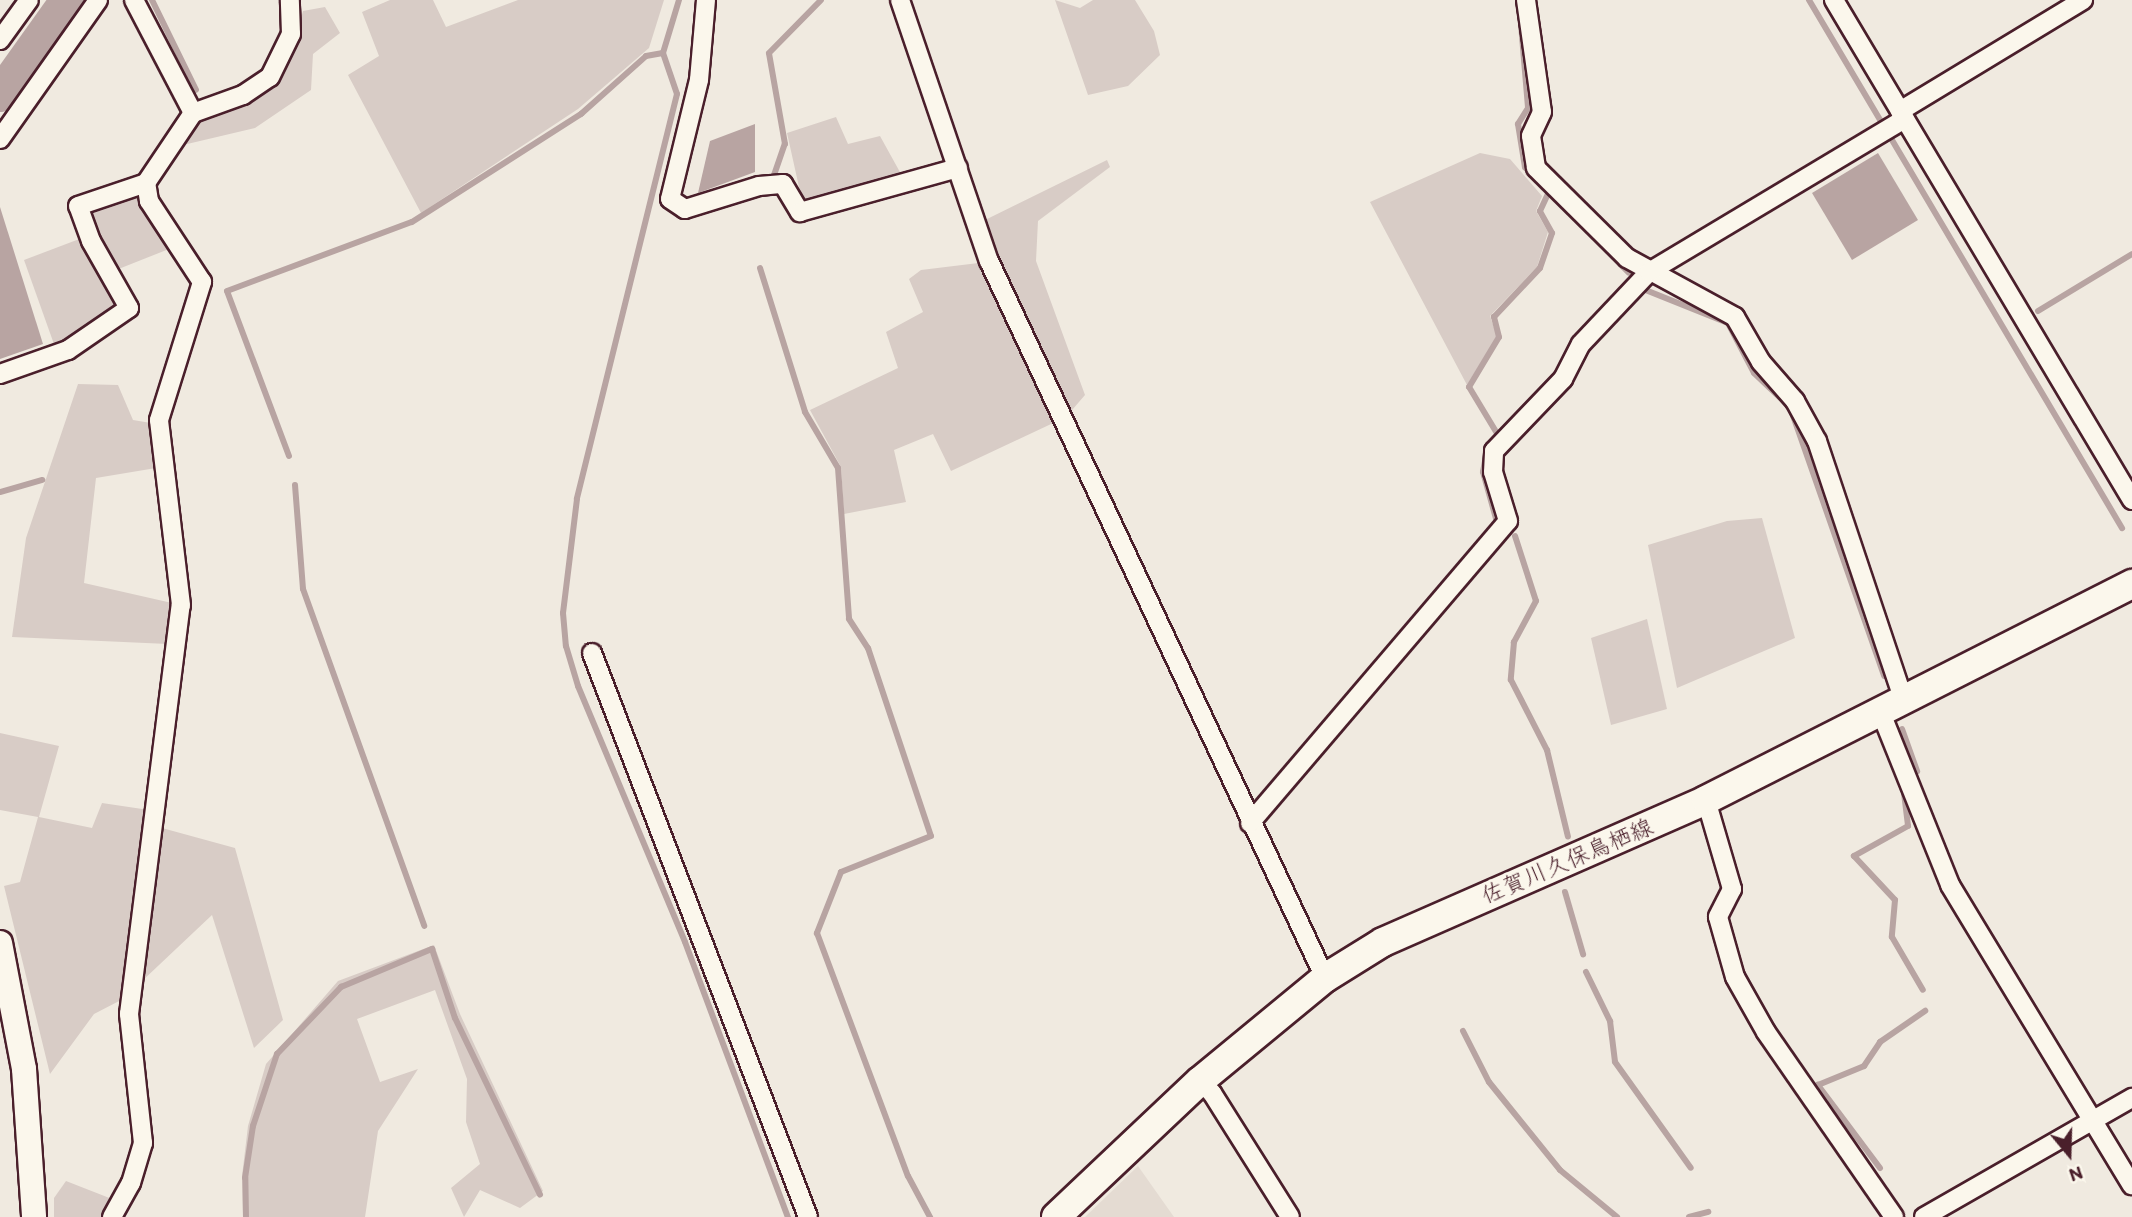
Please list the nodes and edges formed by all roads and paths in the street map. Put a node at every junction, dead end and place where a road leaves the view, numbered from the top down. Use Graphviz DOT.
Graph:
graph roads {
  1 [pos="29,0"];
  2 [pos="99,0"];
  3 [pos="134,0"];
  4 [pos="290,0"];
  5 [pos="706,0"];
  6 [pos="900,0"];
  7 [pos="1526,0"];
  8 [pos="1834,0"];
  9 [pos="2083,0"];
  10 [pos="0,40"];
  11 [pos="194,113"];
  12 [pos="1902,115"];
  13 [pos="0,139"];
  14 [pos="958,168"];
  15 [pos="146,183"];
  16 [pos="1649,272"];
  17 [pos="0,374"];
  18 [pos="2132,500"];
  19 [pos="2132,584"];
  20 [pos="592,653"];
  21 [pos="1892,707"];
  22 [pos="1706,800"];
  23 [pos="1250,823"];
  24 [pos="0,943"];
  25 [pos="1325,978"];
  26 [pos="1200,1081"];
  27 [pos="2132,1098"];
  28 [pos="2091,1120"];
  29 [pos="2132,1185"];
  30 [pos="34,1217"];
  31 [pos="112,1217"];
  32 [pos="808,1217"];
  33 [pos="1056,1217"];
  34 [pos="1290,1217"];
  35 [pos="1894,1217"];
  36 [pos="1924,1217"];
  1 -- 10 [label="street"];
  2 -- 13 [label="street"];
  3 -- 11 [label="street"];
  4 -- 11 [label="street"];
  5 -- 14 [label="street"];
  6 -- 14 [label="street"];
  7 -- 16 [label="street"];
  8 -- 12 [label="street"];
  9 -- 12 [label="street"];
  11 -- 15 [label="street"];
  12 -- 16 [label="street"];
  12 -- 18 [label="street"];
  14 -- 23 [label="street"];
  15 -- 17 [label="street"];
  15 -- 31 [label="street"];
  16 -- 21 [label="street"];
  16 -- 23 [label="street"];
  19 -- 21 [label="main road, 佐賀川久保鳥栖線"];
  20 -- 32 [label="street"];
  21 -- 22 [label="main road, 佐賀川久保鳥栖線"];
  21 -- 28 [label="street"];
  22 -- 25 [label="main road, 佐賀川久保鳥栖線"];
  22 -- 35 [label="street"];
  23 -- 25 [label="street"];
  24 -- 30 [label="street"];
  25 -- 26 [label="main road, 佐賀川久保鳥栖線"];
  26 -- 33 [label="main road, 佐賀川久保鳥栖線"];
  26 -- 34 [label="street"];
  27 -- 28 [label="street"];
  28 -- 29 [label="street"];
  28 -- 36 [label="street"];
}
